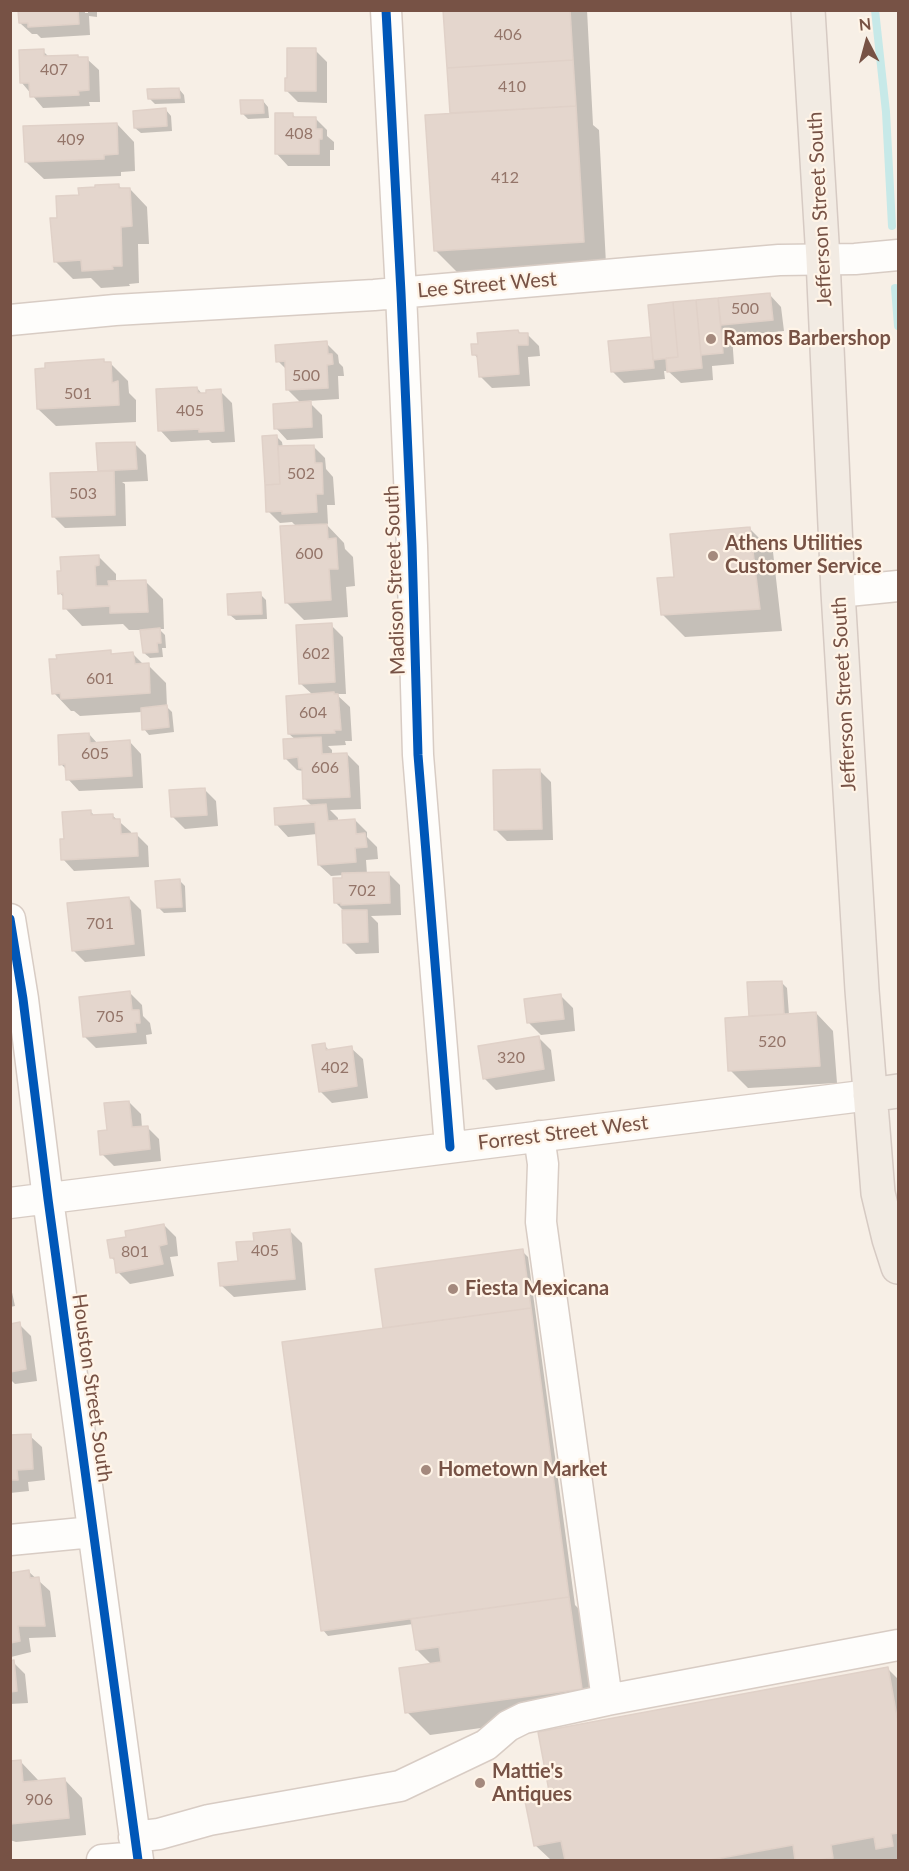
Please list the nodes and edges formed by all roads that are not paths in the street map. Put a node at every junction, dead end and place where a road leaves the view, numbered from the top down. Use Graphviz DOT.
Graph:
graph roads {
  1 [pos="386,10"];
  2 [pos="808,10"];
  3 [pos="898,255"];
  4 [pos="839,259"];
  5 [pos="401,292"];
  6 [pos="10,320"];
  7 [pos="896,586"];
  8 [pos="838,592"];
  9 [pos="10,920"];
  10 [pos="884,1093"];
  11 [pos="539,1136"];
  12 [pos="450,1147"];
  13 [pos="48,1199"];
  14 [pos="10,1203"];
  15 [pos="898,1267"];
  16 [pos="93,1532"];
  17 [pos="10,1540"];
  18 [pos="898,1645"];
  19 [pos="607,1700"];
  20 [pos="136,1851"];
  21 [pos="102,1860"];
  1 -- 5 [label="street, Madison Street South"];
  2 -- 4 [label="main road, Jefferson Street South"];
  3 -- 4 [label="street, Lee Street West"];
  4 -- 5 [label="street, Lee Street West"];
  4 -- 8 [label="main road, Jefferson Street South"];
  5 -- 6 [label="street, Lee Street West"];
  5 -- 12 [label="street, Madison Street South"];
  7 -- 8 [label="street"];
  8 -- 10 [label="main road, Jefferson Street South"];
  9 -- 13 [label="street, Houston Street South"];
  10 -- 11 [label="street, Forrest Street West"];
  10 -- 15 [label="main road, Jefferson Street South"];
  11 -- 12 [label="street, Forrest Street West"];
  11 -- 19 [label="street"];
  12 -- 13 [label="street, Forrest Street West"];
  13 -- 14 [label="street, Forrest Street West"];
  13 -- 16 [label="street, Houston Street South"];
  16 -- 17 [label="street"];
  16 -- 20 [label="street, Houston Street South"];
  18 -- 19 [label="street"];
  19 -- 20 [label="street"];
  20 -- 21 [label="street"];
}
